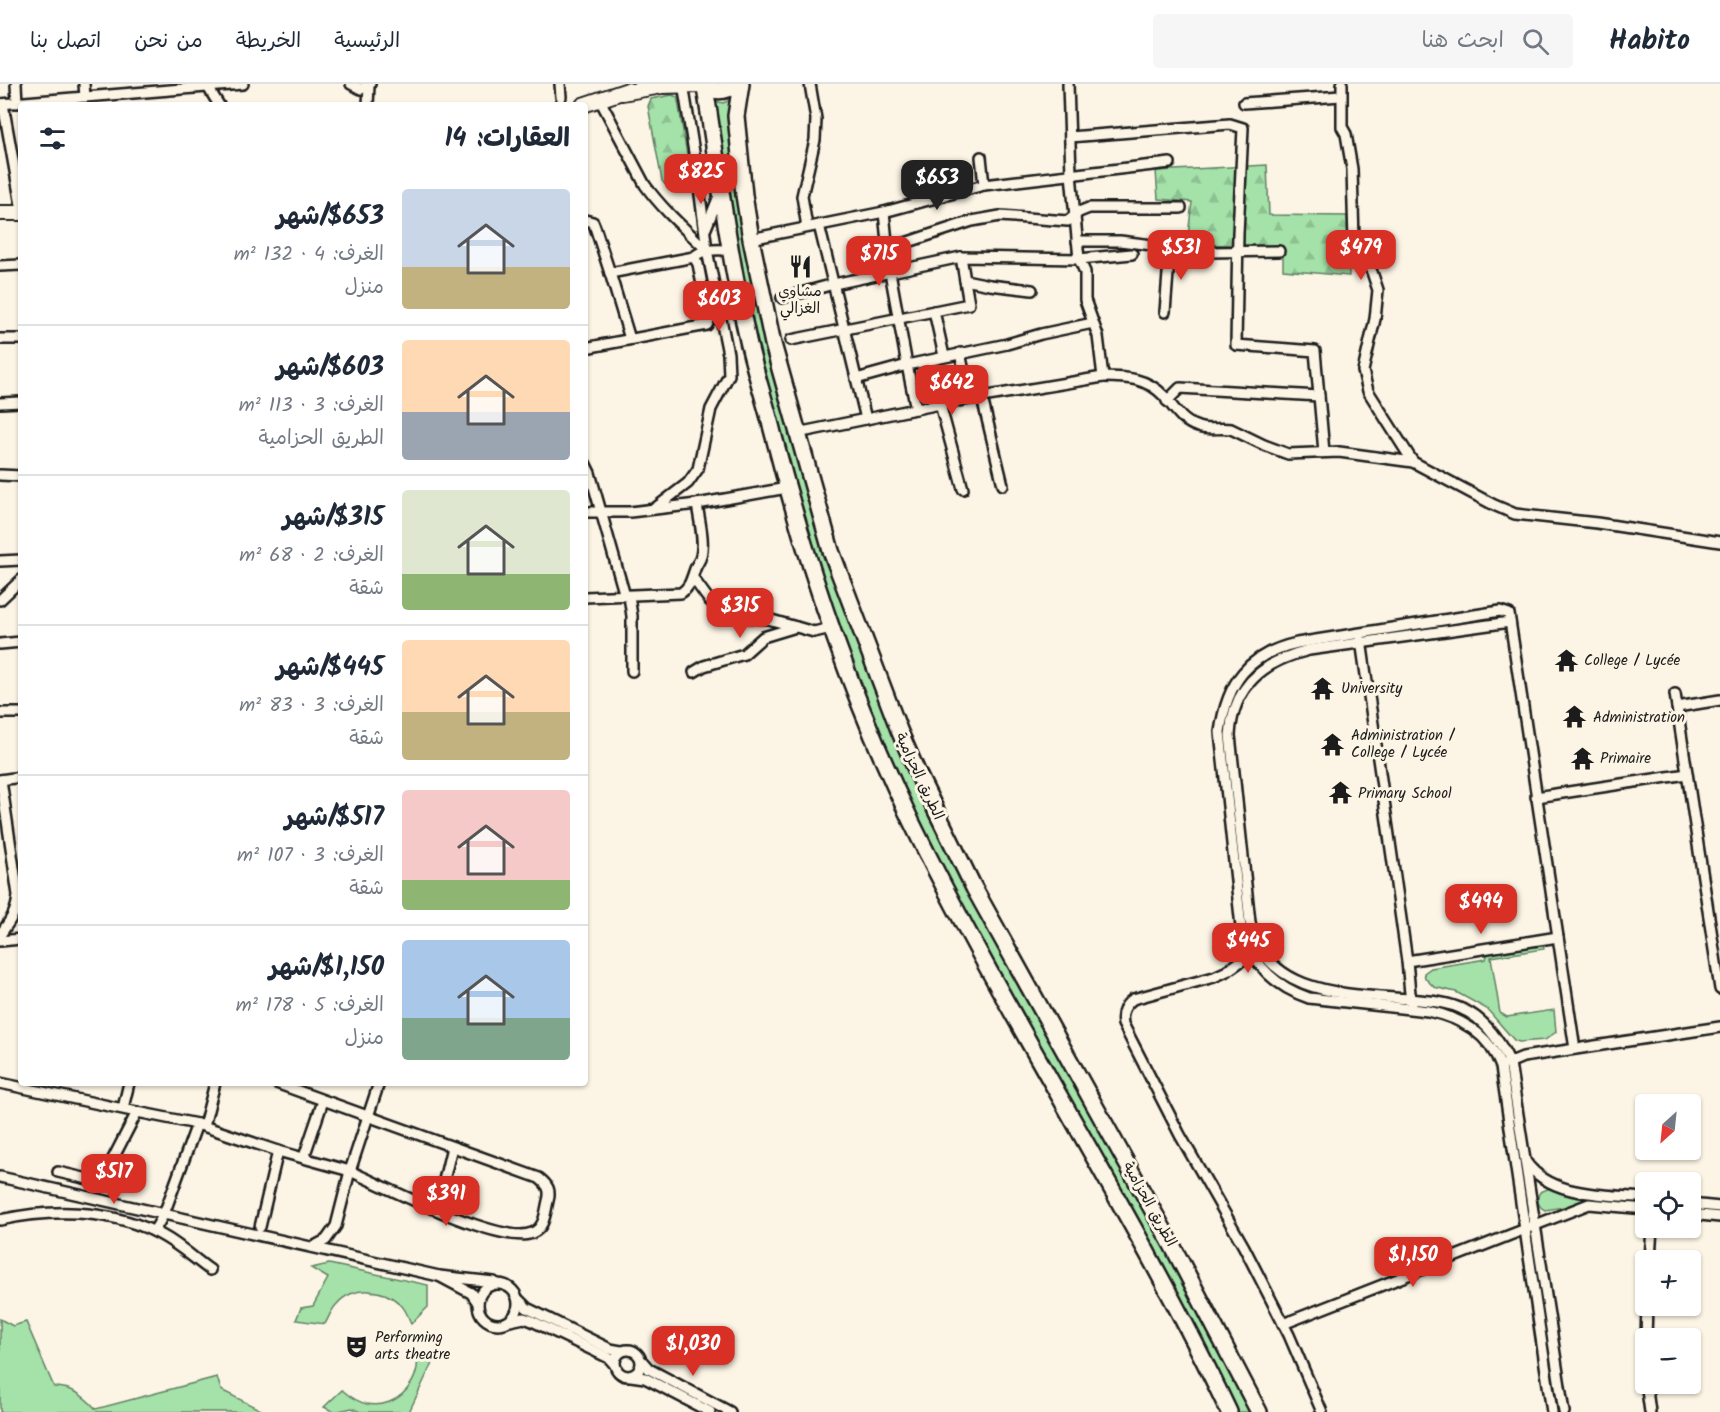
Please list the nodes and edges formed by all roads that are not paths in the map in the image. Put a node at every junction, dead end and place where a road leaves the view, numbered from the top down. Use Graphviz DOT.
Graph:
graph roads {
  1 [pos="16,84"];
  2 [pos="84,84"];
  3 [pos="243,84"];
  4 [pos="560,84"];
  5 [pos="641,84"];
  6 [pos="683,84"];
  7 [pos="739,84"];
  8 [pos="810,84"];
  9 [pos="1068,84"];
  10 [pos="1342,84"];
  11 [pos="207,85"];
  12 [pos="352,85"];
  13 [pos="369,85"];
  14 [pos="703,85"];
  15 [pos="622,93"];
  16 [pos="1341,96"];
  17 [pos="85,97"];
  18 [pos="561,97"];
  19 [pos="111,100"];
  20 [pos="600,100"];
  21 [pos="28,102"];
  22 [pos="217,102"];
  23 [pos="366,102"];
  24 [pos="368,102"];
  25 [pos="17,103"];
  26 [pos="2,104"];
  27 [pos="588,104"];
  28 [pos="1244,104"];
  29 [pos="1070,137"];
  30 [pos="17,153"];
  31 [pos="981,157"];
  32 [pos="1170,163"];
  33 [pos="1071,174"];
  34 [pos="984,185"];
  35 [pos="721,191"];
  36 [pos="1181,208"];
  37 [pos="884,212"];
  38 [pos="0,213"];
  39 [pos="18,213"];
  40 [pos="1076,216"];
  41 [pos="588,221"];
  42 [pos="819,225"];
  43 [pos="807,227"];
  44 [pos="705,230"];
  45 [pos="751,239"];
  46 [pos="1077,241"];
  47 [pos="1170,248"];
  48 [pos="887,249"];
  49 [pos="707,250"];
  50 [pos="730,250"];
  51 [pos="1238,251"];
  52 [pos="1279,251"];
  53 [pos="1132,254"];
  54 [pos="693,257"];
  55 [pos="961,257"];
  56 [pos="1078,259"];
  57 [pos="18,265"];
  58 [pos="0,266"];
  59 [pos="890,272"];
  60 [pos="610,273"];
  61 [pos="965,280"];
  62 [pos="834,285"];
  63 [pos="1032,290"];
  64 [pos="782,298"];
  65 [pos="934,311"];
  66 [pos="1165,312"];
  67 [pos="898,318"];
  68 [pos="1093,323"];
  69 [pos="844,329"];
  70 [pos="0,339"];
  71 [pos="18,339"];
  72 [pos="630,339"];
  73 [pos="791,340"];
  74 [pos="588,347"];
  75 [pos="960,353"];
  76 [pos="945,356"];
  77 [pos="907,365"];
  78 [pos="1103,377"];
  79 [pos="856,379"];
  80 [pos="1319,396"];
  81 [pos="982,398"];
  82 [pos="970,399"];
  83 [pos="1167,401"];
  84 [pos="18,402"];
  85 [pos="0,403"];
  86 [pos="940,404"];
  87 [pos="916,409"];
  88 [pos="866,419"];
  89 [pos="797,432"];
  90 [pos="1324,452"];
  91 [pos="1413,462"];
  92 [pos="588,473"];
  93 [pos="0,475"];
  94 [pos="18,476"];
  95 [pos="1003,485"];
  96 [pos="787,488"];
  97 [pos="963,489"];
  98 [pos="697,504"];
  99 [pos="654,509"];
  100 [pos="588,512"];
  101 [pos="601,512"];
  102 [pos="1720,542"];
  103 [pos="18,560"];
  104 [pos="0,561"];
  105 [pos="693,578"];
  106 [pos="18,583"];
  107 [pos="627,596"];
  108 [pos="588,597"];
  109 [pos="0,600"];
  110 [pos="796,627"];
  111 [pos="831,628"];
  112 [pos="1360,638"];
  113 [pos="18,642"];
  114 [pos="0,644"];
  115 [pos="632,671"];
  116 [pos="694,672"];
  117 [pos="1676,694"];
  118 [pos="1720,700"];
  119 [pos="1677,707"];
  120 [pos="0,713"];
  121 [pos="18,713"];
  122 [pos="1687,774"];
  123 [pos="18,777"];
  124 [pos="0,780"];
  125 [pos="1536,797"];
  126 [pos="0,935"];
  127 [pos="1558,937"];
  128 [pos="18,939"];
  129 [pos="0,942"];
  130 [pos="1255,951"];
  131 [pos="1407,961"];
  132 [pos="1720,989"];
  133 [pos="1411,1004"];
  134 [pos="1720,1027"];
  135 [pos="1575,1049"];
  136 [pos="1505,1065"];
  137 [pos="1,1083"];
  138 [pos="18,1085"];
  139 [pos="30,1086"];
  140 [pos="128,1086"];
  141 [pos="214,1086"];
  142 [pos="284,1086"];
  143 [pos="378,1086"];
  144 [pos="0,1093"];
  145 [pos="323,1101"];
  146 [pos="123,1108"];
  147 [pos="137,1112"];
  148 [pos="368,1116"];
  149 [pos="200,1125"];
  150 [pos="452,1147"];
  151 [pos="278,1151"];
  152 [pos="304,1157"];
  153 [pos="1525,1160"];
  154 [pos="350,1171"];
  155 [pos="58,1172"];
  156 [pos="0,1177"];
  157 [pos="1555,1185"];
  158 [pos="1529,1189"];
  159 [pos="1635,1197"];
  160 [pos="1522,1200"];
  161 [pos="1701,1205"];
  162 [pos="1720,1207"];
  163 [pos="1635,1208"];
  164 [pos="437,1209"];
  165 [pos="164,1214"];
  166 [pos="1701,1215"];
  167 [pos="1720,1217"];
  168 [pos="0,1220"];
  169 [pos="260,1227"];
  170 [pos="1530,1228"];
  171 [pos="154,1231"];
  172 [pos="314,1247"];
  173 [pos="210,1270"];
  174 [pos="439,1276"];
  175 [pos="499,1283"];
  176 [pos="519,1300"];
  177 [pos="478,1303"];
  178 [pos="510,1321"];
  179 [pos="1283,1324"];
  180 [pos="621,1351"];
  181 [pos="642,1361"];
  182 [pos="615,1365"];
  183 [pos="631,1376"];
  184 [pos="1648,1394"];
  185 [pos="710,1412"];
  186 [pos="730,1412"];
  187 [pos="1229,1412"];
  188 [pos="1259,1412"];
  189 [pos="1322,1412"];
  190 [pos="1552,1412"];
  191 [pos="1564,1412"];
  192 [pos="1650,1412"];
  1 -- 25 [label="street"];
  2 -- 17 [label="street"];
  3 -- 11 [label="street"];
  4 -- 18 [label="street"];
  5 -- 15 [label="main road"];
  6 -- 14 [label="main road"];
  6 -- 15 [label="main road"];
  6 -- 44 [label="street"];
  7 -- 14 [label="highway, الطريق الحزامية"];
  7 -- 45 [label="highway, الطريق الحزامية"];
  8 -- 43 [label="street"];
  9 -- 29 [label="street"];
  10 -- 16 [label="street"];
  11 -- 19 [label="street"];
  11 -- 22 [label="street"];
  12 -- 13 [label="street"];
  12 -- 23 [label="street"];
  13 -- 24 [label="street"];
  14 -- 35 [label="highway, الطريق الحزامية"];
  15 -- 20 [label="main road"];
  16 -- 28 [label="street"];
  16 -- 91 [label="street"];
  17 -- 19 [label="street"];
  17 -- 21 [label="street"];
  20 -- 27 [label="main road"];
  20 -- 49 [label="street"];
  25 -- 26 [label="street"];
  26 -- 30 [label="street"];
  29 -- 33 [label="street"];
  29 -- 51 [label="street"];
  31 -- 34 [label="street"];
  32 -- 33 [label="street"];
  33 -- 34 [label="street"];
  33 -- 40 [label="street"];
  34 -- 37 [label="street"];
  35 -- 44 [label="street"];
  35 -- 50 [label="highway, الطريق الحزامية"];
  36 -- 40 [label="street"];
  37 -- 42 [label="street"];
  37 -- 48 [label="street"];
  38 -- 39 [label="main road"];
  40 -- 46 [label="street"];
  40 -- 48 [label="street"];
  41 -- 60 [label="street"];
  42 -- 43 [label="street"];
  42 -- 62 [label="street"];
  43 -- 45 [label="street"];
  44 -- 49 [label="street"];
  45 -- 89 [label="highway, الطريق الحزامية"];
  46 -- 47 [label="street"];
  46 -- 56 [label="street"];
  47 -- 51 [label="street"];
  47 -- 66 [label="street"];
  48 -- 59 [label="street"];
  49 -- 50 [label="street"];
  49 -- 54 [label="street"];
  49 -- 99 [label="street"];
  50 -- 96 [label="highway, الطريق الحزامية"];
  51 -- 52 [label="street"];
  51 -- 80 [label="street"];
  53 -- 56 [label="street"];
  54 -- 60 [label="street"];
  54 -- 72 [label="street"];
  55 -- 56 [label="street"];
  55 -- 59 [label="street"];
  55 -- 61 [label="street"];
  56 -- 68 [label="street"];
  57 -- 58 [label="street"];
  59 -- 62 [label="street"];
  59 -- 67 [label="street"];
  60 -- 72 [label="street"];
  61 -- 63 [label="street"];
  61 -- 65 [label="street"];
  62 -- 64 [label="street"];
  62 -- 69 [label="street"];
  65 -- 67 [label="street"];
  65 -- 76 [label="street"];
  67 -- 69 [label="street"];
  67 -- 77 [label="street"];
  68 -- 75 [label="street"];
  68 -- 78 [label="street"];
  69 -- 73 [label="street"];
  69 -- 79 [label="street"];
  70 -- 71 [label="street"];
  72 -- 74 [label="street"];
  75 -- 76 [label="street"];
  75 -- 82 [label="street"];
  76 -- 77 [label="street"];
  77 -- 79 [label="street"];
  77 -- 87 [label="street"];
  78 -- 81 [label="street"];
  78 -- 83 [label="street"];
  79 -- 88 [label="street"];
  80 -- 83 [label="street"];
  80 -- 90 [label="street"];
  81 -- 82 [label="street"];
  81 -- 95 [label="street"];
  82 -- 86 [label="street"];
  83 -- 90 [label="street"];
  84 -- 85 [label="street"];
  86 -- 87 [label="street"];
  86 -- 97 [label="street"];
  87 -- 88 [label="street"];
  88 -- 89 [label="street"];
  89 -- 188 [label="highway, الطريق الحزامية"];
  90 -- 91 [label="street"];
  91 -- 102 [label="street"];
  92 -- 101 [label="street"];
  93 -- 94 [label="street"];
  96 -- 98 [label="street"];
  96 -- 111 [label="highway, الطريق الحزامية"];
  98 -- 99 [label="street"];
  98 -- 105 [label="street"];
  99 -- 101 [label="street"];
  100 -- 101 [label="street"];
  101 -- 107 [label="street"];
  103 -- 104 [label="street"];
  105 -- 107 [label="street"];
  105 -- 110 [label="street"];
  106 -- 109 [label="street"];
  107 -- 108 [label="street"];
  107 -- 115 [label="street"];
  110 -- 111 [label="street"];
  110 -- 116 [label="street"];
  111 -- 187 [label="highway, الطريق الحزامية"];
  112 -- 125 [label="street"];
  112 -- 130 [label="street"];
  112 -- 131 [label="street"];
  113 -- 114 [label="street"];
  117 -- 119 [label="street"];
  118 -- 119 [label="street"];
  119 -- 122 [label="street"];
  120 -- 121 [label="street"];
  122 -- 125 [label="street"];
  122 -- 132 [label="street"];
  123 -- 124 [label="street"];
  124 -- 126 [label="street"];
  125 -- 127 [label="street"];
  127 -- 131 [label="street"];
  127 -- 135 [label="street"];
  128 -- 129 [label="street"];
  130 -- 133 [label="street"];
  130 -- 179 [label="street"];
  131 -- 133 [label="street"];
  133 -- 136 [label="street"];
  134 -- 135 [label="street"];
  135 -- 136 [label="street"];
  136 -- 153 [label="street"];
  136 -- 160 [label="street"];
  137 -- 138 [label="street"];
  137 -- 144 [label="street"];
  139 -- 146 [label="street"];
  140 -- 146 [label="street"];
  141 -- 149 [label="street"];
  142 -- 145 [label="street"];
  143 -- 148 [label="street"];
  145 -- 148 [label="street"];
  145 -- 152 [label="street"];
  146 -- 147 [label="street"];
  147 -- 149 [label="street"];
  147 -- 155 [label="street"];
  148 -- 150 [label="street"];
  148 -- 154 [label="street"];
  149 -- 151 [label="street"];
  149 -- 165 [label="street"];
  150 -- 164 [label="street"];
  150 -- 164 [label="street"];
  151 -- 152 [label="street"];
  151 -- 169 [label="street"];
  152 -- 154 [label="street"];
  153 -- 157 [label="street"];
  153 -- 158 [label="street"];
  154 -- 164 [label="street"];
  154 -- 172 [label="street"];
  156 -- 165 [label="street"];
  157 -- 158 [label="street"];
  157 -- 159 [label="street"];
  158 -- 160 [label="street"];
  158 -- 170 [label="street"];
  160 -- 170 [label="street"];
  161 -- 162 [label="street"];
  163 -- 170 [label="street"];
  165 -- 171 [label="street"];
  165 -- 172 [label="street"];
  166 -- 167 [label="street"];
  168 -- 171 [label="street"];
  170 -- 179 [label="street"];
  170 -- 190 [label="street"];
  170 -- 191 [label="street"];
  171 -- 173 [label="street"];
  172 -- 174 [label="street"];
  174 -- 175 [label="street"];
  174 -- 177 [label="street"];
  175 -- 176 [label="street"];
  175 -- 177 [label="street"];
  176 -- 178 [label="street"];
  176 -- 180 [label="street"];
  177 -- 178 [label="street"];
  178 -- 182 [label="street"];
  179 -- 189 [label="street"];
  180 -- 181 [label="street"];
  180 -- 182 [label="street"];
  181 -- 183 [label="street"];
  181 -- 186 [label="street"];
  182 -- 183 [label="street"];
  183 -- 185 [label="street"];
  184 -- 192 [label="street"];
}
